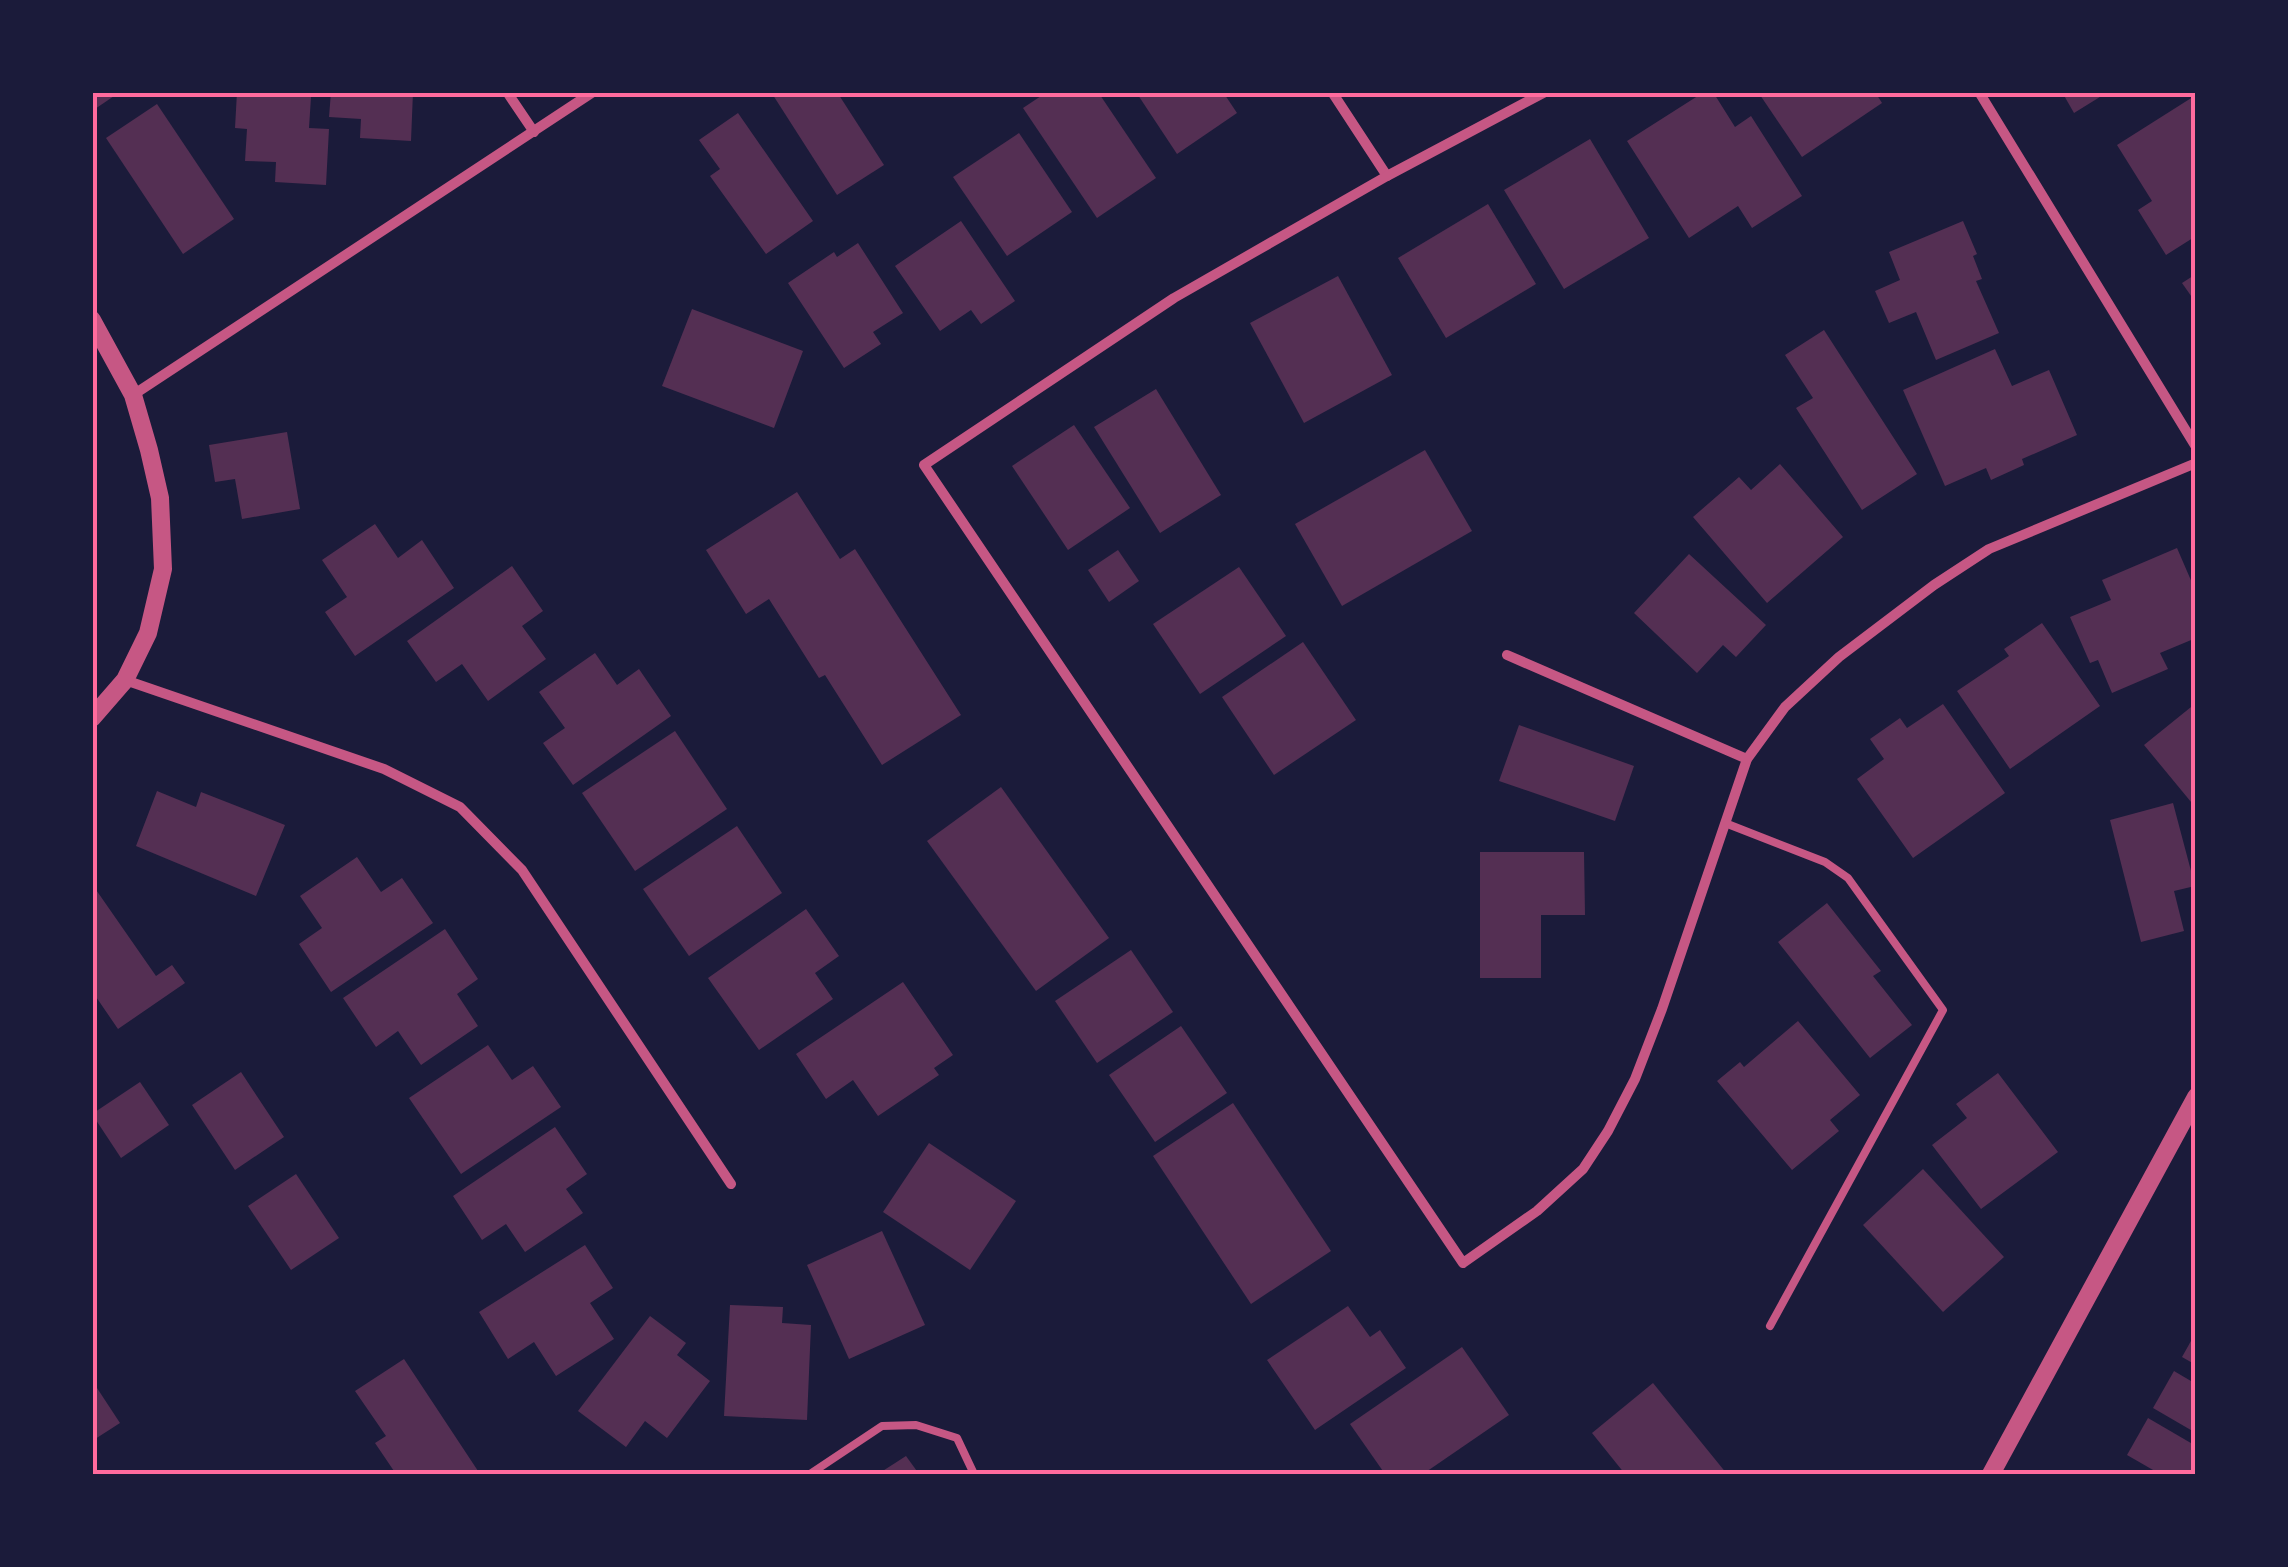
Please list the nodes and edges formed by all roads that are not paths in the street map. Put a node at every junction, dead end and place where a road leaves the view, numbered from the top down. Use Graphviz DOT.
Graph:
graph roads {
  1 [pos="508,92"];
  2 [pos="593,92"];
  3 [pos="1332,92"];
  4 [pos="1545,92"];
  5 [pos="1979,92"];
  6 [pos="534,132"];
  7 [pos="1388,176"];
  8 [pos="92,320"];
  9 [pos="133,395"];
  10 [pos="2196,447"];
  11 [pos="2196,463"];
  12 [pos="1508,654"];
  13 [pos="125,680"];
  14 [pos="92,718"];
  15 [pos="1747,759"];
  16 [pos="1725,823"];
  17 [pos="2196,1097"];
  18 [pos="731,1184"];
  19 [pos="1770,1326"];
  20 [pos="810,1474"];
  21 [pos="974,1474"];
  22 [pos="1991,1474"];
  1 -- 6 [label="street"];
  2 -- 6 [label="street"];
  3 -- 7 [label="street"];
  4 -- 7 [label="street"];
  5 -- 10 [label="street"];
  6 -- 9 [label="street"];
  7 -- 16 [label="street"];
  8 -- 9 [label="street"];
  9 -- 13 [label="street"];
  11 -- 15 [label="street"];
  12 -- 15 [label="street"];
  13 -- 14 [label="street"];
  13 -- 18 [label="street"];
  15 -- 16 [label="street"];
  16 -- 19 [label="lane"];
  17 -- 22 [label="street"];
  20 -- 21 [label="lane"];
}
